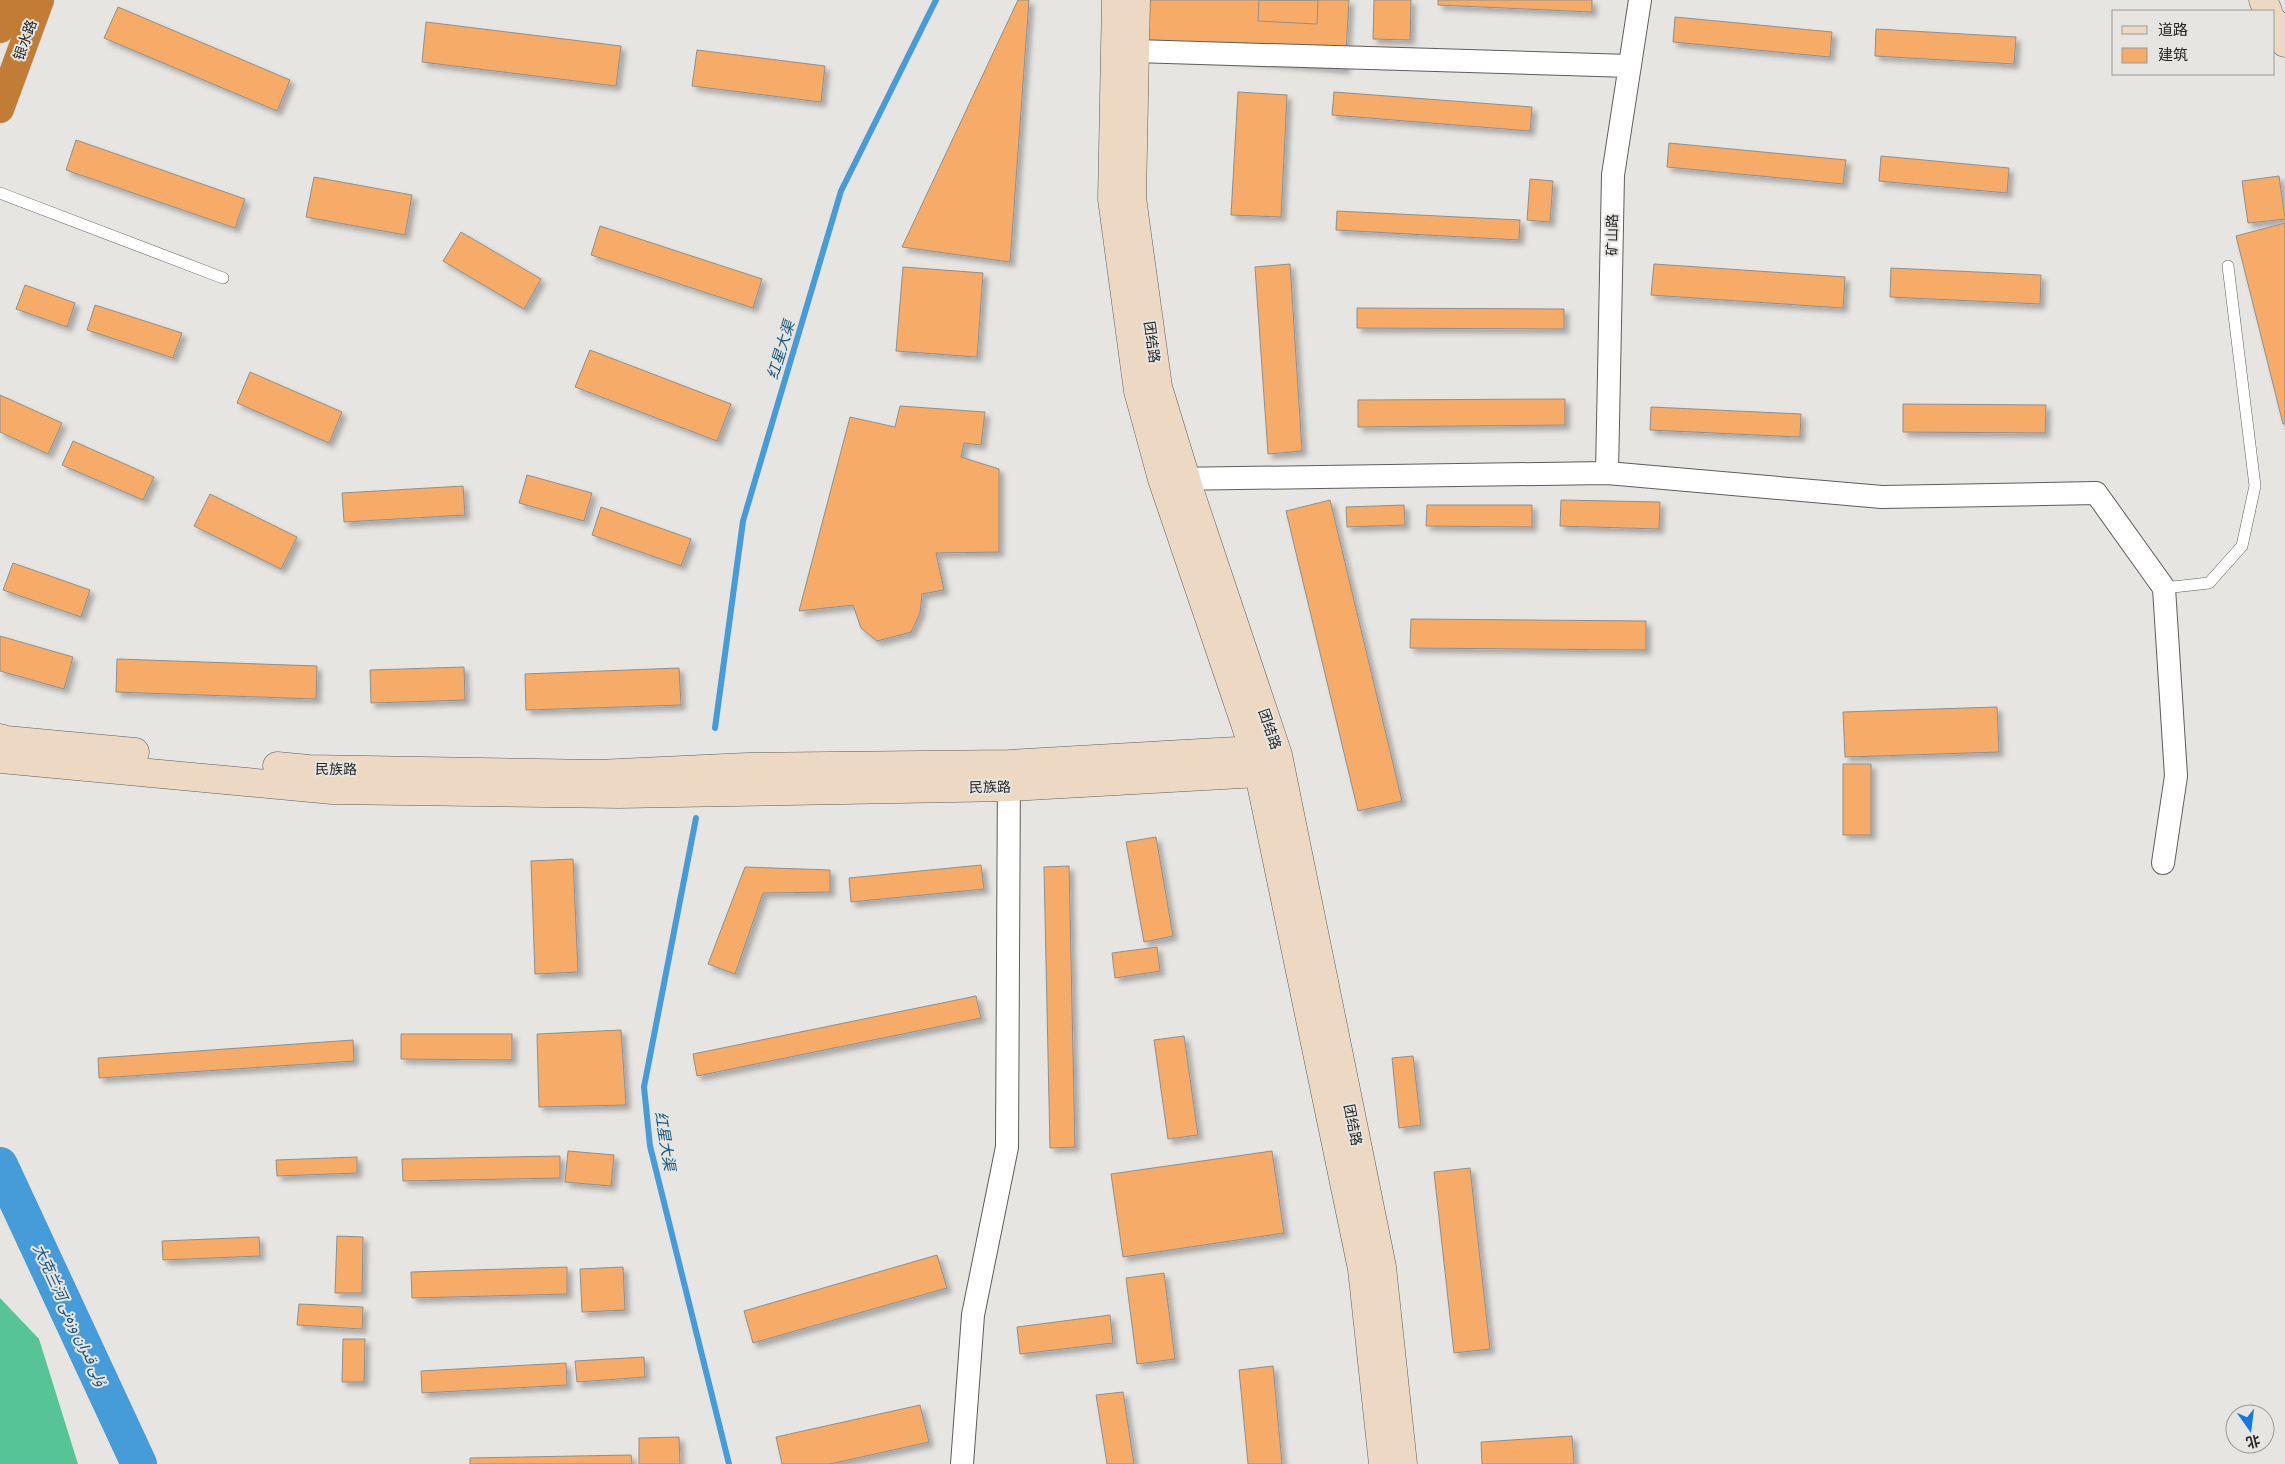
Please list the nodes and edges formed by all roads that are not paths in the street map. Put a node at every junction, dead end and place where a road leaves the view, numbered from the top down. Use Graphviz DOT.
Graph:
graph roads {
  1 [pos="11,0"];
  2 [pos="40,0"];
  3 [pos="1116,0"];
  4 [pos="1136,0"];
  5 [pos="1640,0"];
  6 [pos="2283,0"];
  7 [pos="2285,4"];
  8 [pos="2275,24"];
  9 [pos="0,29"];
  10 [pos="2285,43"];
  11 [pos="1135,51"];
  12 [pos="1630,66"];
  13 [pos="0,109"];
  14 [pos="0,192"];
  15 [pos="2228,266"];
  16 [pos="223,278"];
  17 [pos="1607,473"];
  18 [pos="1174,479"];
  19 [pos="2164,588"];
  20 [pos="0,738"];
  21 [pos="0,759"];
  22 [pos="1268,761"];
  23 [pos="1009,776"];
  24 [pos="671,782"];
  25 [pos="2163,862"];
  26 [pos="962,1464"];
  27 [pos="1382,1464"];
  28 [pos="1403,1464"];
  1 -- 9 [label="highway, 银水路"];
  2 -- 13 [label="highway, 银水路"];
  3 -- 18 [label="main road, 团结路"];
  4 -- 11 [label="main road, 团结路"];
  5 -- 12 [label="street, 矿山路"];
  6 -- 7 [label="main road"];
  8 -- 10 [label="main road"];
  11 -- 12 [label="street"];
  11 -- 18 [label="main road, 团结路"];
  12 -- 17 [label="street, 矿山路"];
  14 -- 16 [label="lane"];
  15 -- 19 [label="lane"];
  17 -- 18 [label="street"];
  17 -- 19 [label="street"];
  18 -- 22 [label="main road, 团结路"];
  19 -- 25 [label="street"];
  20 -- 24 [label="main road, 民族路"];
  21 -- 24 [label="main road, 民族路"];
  22 -- 23 [label="main road, 民族路"];
  22 -- 27 [label="main road, 团结路"];
  22 -- 28 [label="main road, 团结路"];
  23 -- 24 [label="main road, 民族路"];
  23 -- 26 [label="street"];
}
